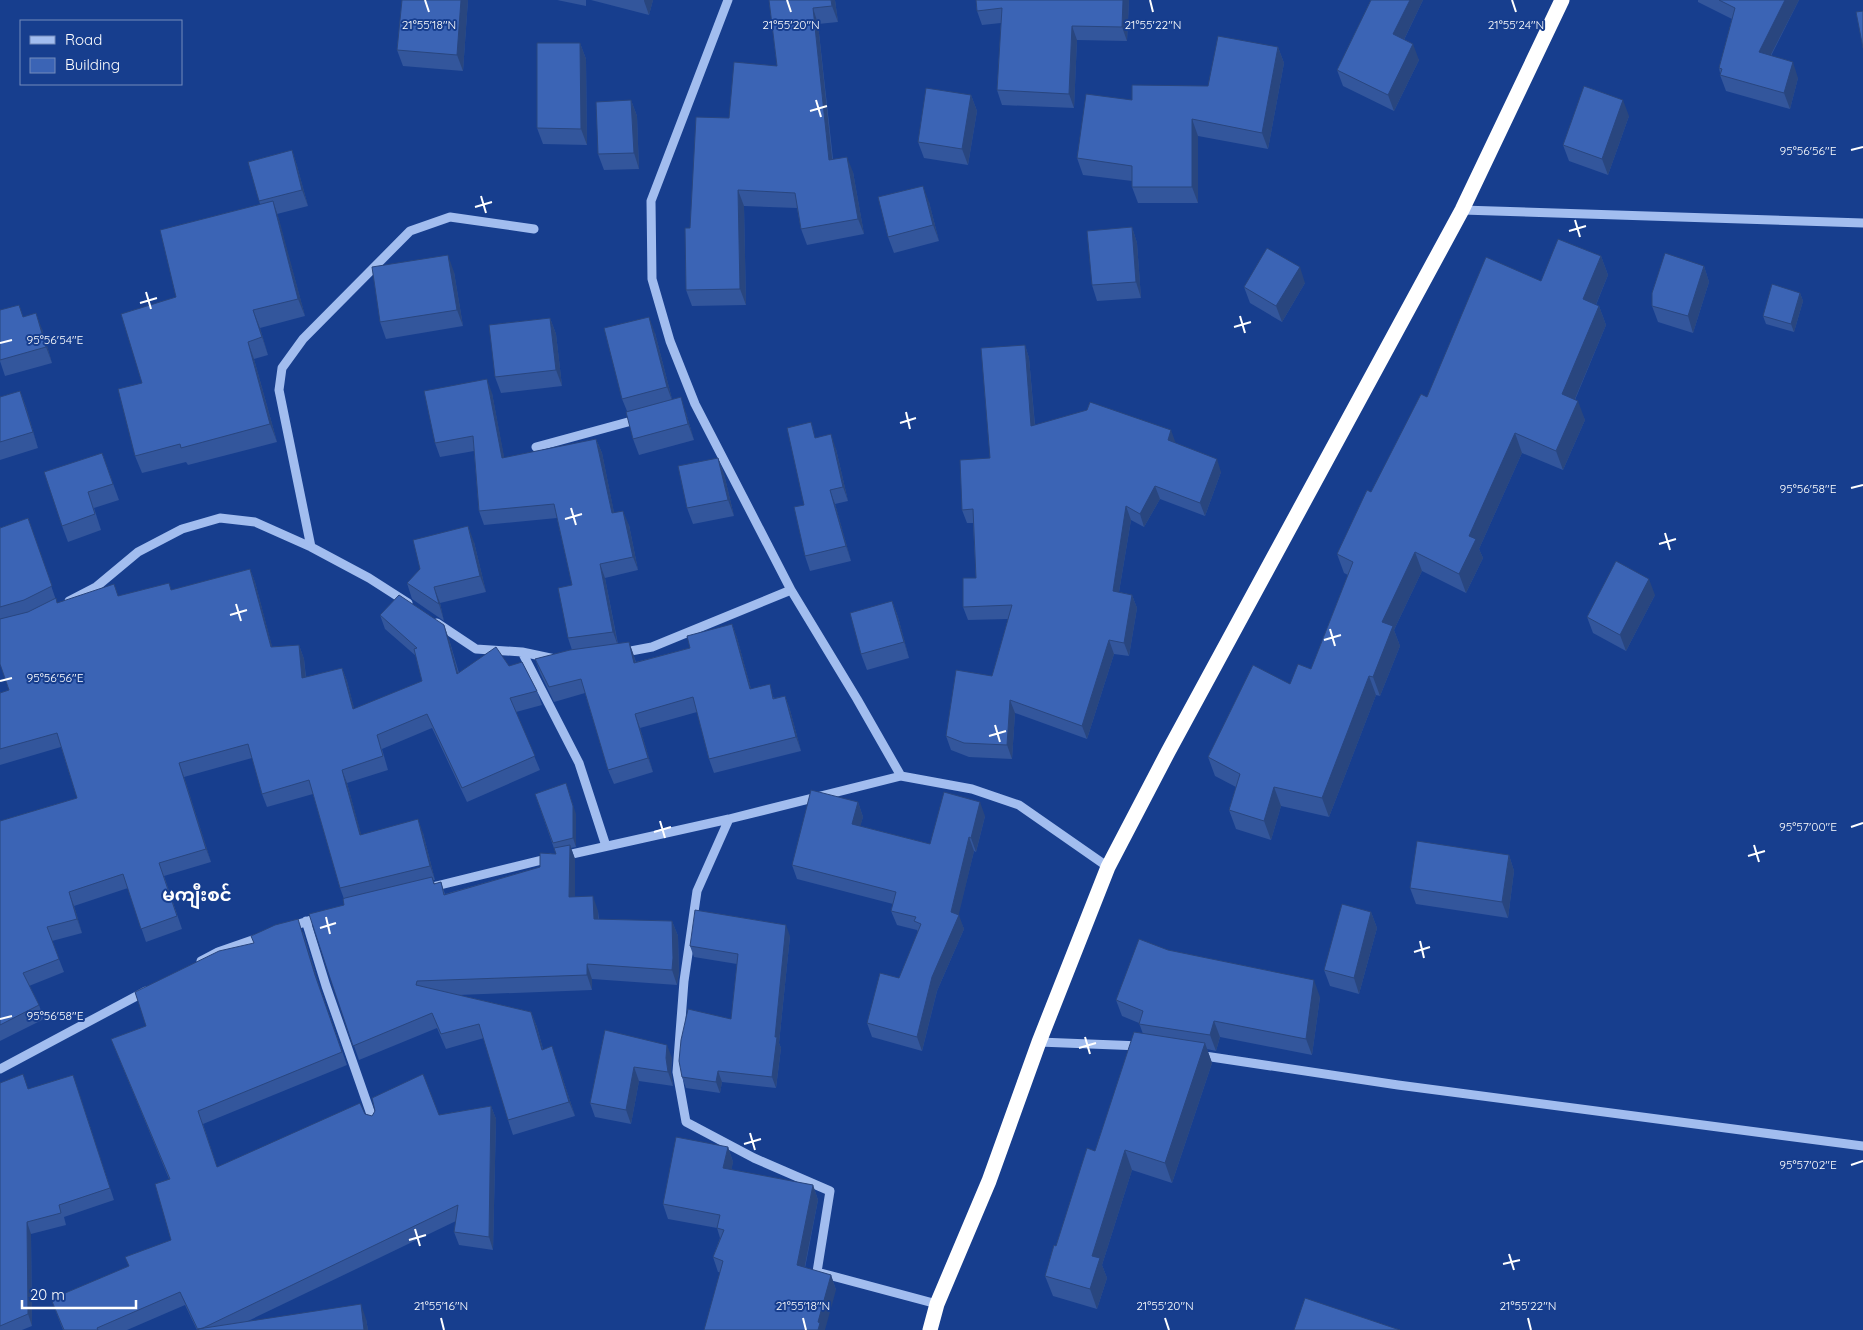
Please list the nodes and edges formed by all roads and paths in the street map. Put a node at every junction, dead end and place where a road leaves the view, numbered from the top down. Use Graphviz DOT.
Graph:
graph roads {
  1 [pos="728,0"];
  2 [pos="1562,0"];
  3 [pos="1462,210"];
  4 [pos="1863,223"];
  5 [pos="534,229"];
  6 [pos="648,416"];
  7 [pos="536,447"];
  8 [pos="311,547"];
  9 [pos="791,590"];
  10 [pos="64,604"];
  11 [pos="418,609"];
  12 [pos="426,615"];
  13 [pos="522,652"];
  14 [pos="608,655"];
  15 [pos="563,660"];
  16 [pos="901,776"];
  17 [pos="729,819"];
  18 [pos="606,846"];
  19 [pos="1108,867"];
  20 [pos="425,888"];
  21 [pos="332,912"];
  22 [pos="306,921"];
  23 [pos="192,966"];
  24 [pos="158,984"];
  25 [pos="1039,1042"];
  26 [pos="1152,1048"];
  27 [pos="1192,1054"];
  28 [pos="0,1069"];
  29 [pos="374,1123"];
  30 [pos="1863,1146"];
  31 [pos="937,1304"];
  32 [pos="930,1330"];
  1 -- 9 [label="street"];
  2 -- 3 [label="highway"];
  3 -- 4 [label="street"];
  3 -- 19 [label="highway"];
  5 -- 8 [label="street"];
  6 -- 7 [label="street"];
  8 -- 10 [label="street"];
  8 -- 11 [label="street"];
  9 -- 14 [label="street"];
  9 -- 16 [label="street"];
  12 -- 13 [label="street"];
  13 -- 15 [label="street"];
  13 -- 18 [label="street"];
  16 -- 17 [label="street"];
  16 -- 19 [label="street"];
  17 -- 18 [label="street"];
  17 -- 31 [label="street"];
  18 -- 20 [label="street"];
  19 -- 25 [label="highway"];
  21 -- 22 [label="street"];
  22 -- 23 [label="street"];
  22 -- 29 [label="street"];
  24 -- 28 [label="street"];
  25 -- 26 [label="street"];
  25 -- 31 [label="highway"];
  27 -- 30 [label="street"];
  31 -- 32 [label="highway"];
}
